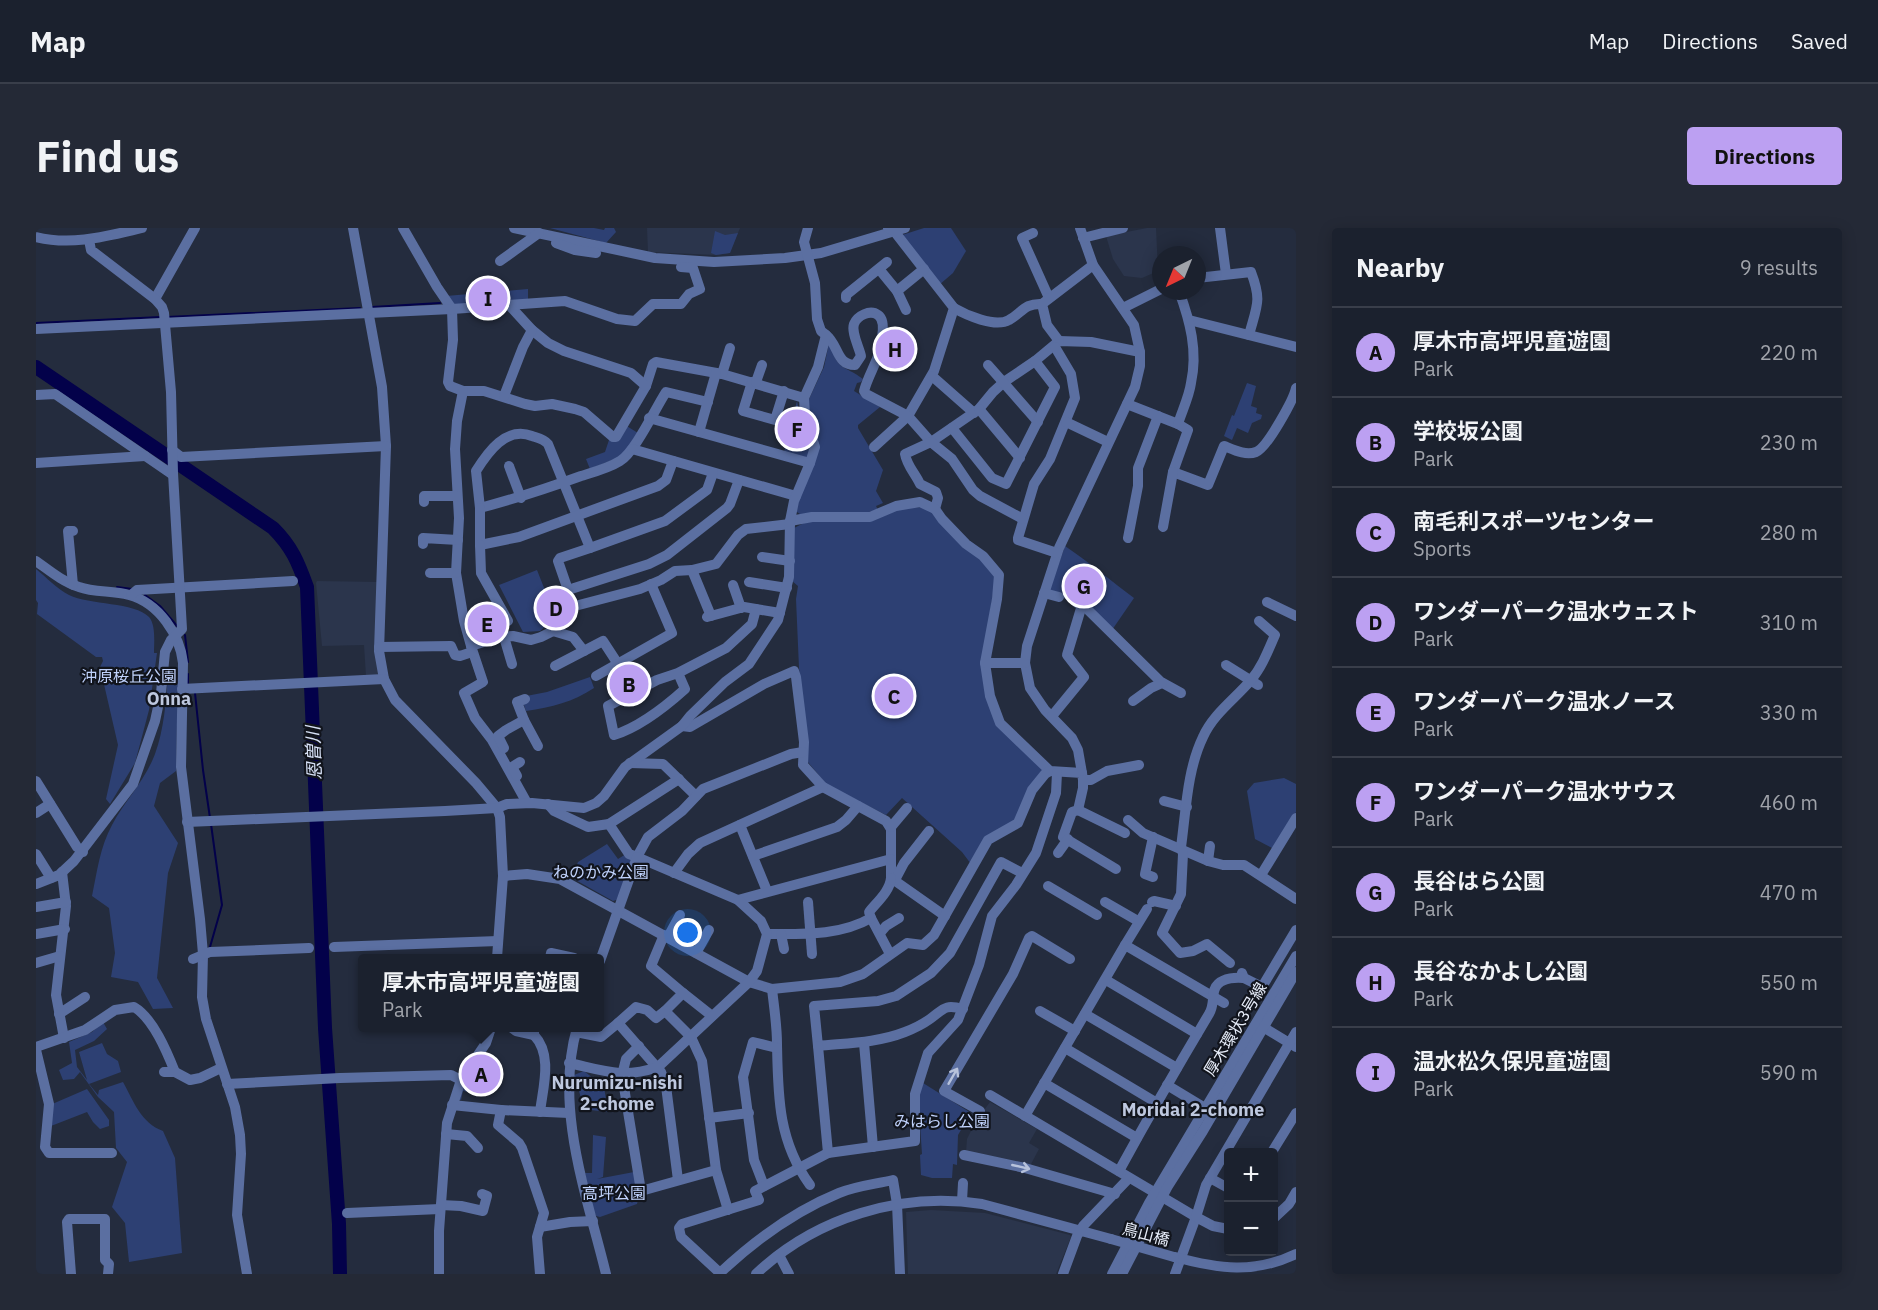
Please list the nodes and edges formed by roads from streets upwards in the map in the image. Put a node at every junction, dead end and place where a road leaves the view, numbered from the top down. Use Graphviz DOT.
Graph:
graph roads {
  1 [pos="142,228"];
  2 [pos="195,228"];
  3 [pos="353,228"];
  4 [pos="403,228"];
  5 [pos="514,228"];
  6 [pos="808,228"];
  7 [pos="1123,228"];
  8 [pos="1220,228"];
  9 [pos="896,229"];
  10 [pos="539,233"];
  11 [pos="1033,233"];
  12 [pos="1082,233"];
  13 [pos="41,235"];
  14 [pos="89,240"];
  15 [pos="808,255"];
  16 [pos="500,261"];
  17 [pos="1092,265"];
  18 [pos="681,267"];
  19 [pos="924,269"];
  20 [pos="1226,274"];
  21 [pos="1206,277"];
  22 [pos="897,291"];
  23 [pos="1152,294"];
  24 [pos="846,298"];
  25 [pos="155,299"];
  26 [pos="1182,300"];
  27 [pos="1045,301"];
  28 [pos="509,305"];
  29 [pos="954,308"];
  30 [pos="1123,308"];
  31 [pos="452,309"];
  32 [pos="906,310"];
  33 [pos="368,313"];
  34 [pos="165,319"];
  35 [pos="1189,320"];
  36 [pos="36,329"];
  37 [pos="532,330"];
  38 [pos="1249,334"];
  39 [pos="826,335"];
  40 [pos="1057,344"];
  41 [pos="1296,347"];
  42 [pos="730,348"];
  43 [pos="1140,352"];
  44 [pos="1035,362"];
  45 [pos="762,365"];
  46 [pos="988,365"];
  47 [pos="719,373"];
  48 [pos="932,376"];
  49 [pos="754,382"];
  50 [pos="1004,382"];
  51 [pos="646,386"];
  52 [pos="1296,388"];
  53 [pos="463,391"];
  54 [pos="784,391"];
  55 [pos="36,395"];
  56 [pos="504,396"];
  57 [pos="804,398"];
  58 [pos="708,402"];
  59 [pos="1127,404"];
  60 [pos="977,411"];
  61 [pos="908,416"];
  62 [pos="1158,416"];
  63 [pos="649,418"];
  64 [pos="1038,422"];
  65 [pos="1066,422"];
  66 [pos="1178,424"];
  67 [pos="952,428"];
  68 [pos="699,432"];
  69 [pos="931,442"];
  70 [pos="1108,442"];
  71 [pos="386,446"];
  72 [pos="874,447"];
  73 [pos="632,449"];
  74 [pos="172,452"];
  75 [pos="146,456"];
  76 [pos="1020,458"];
  77 [pos="673,461"];
  78 [pos="36,463"];
  79 [pos="810,463"];
  80 [pos="512,469"];
  81 [pos="1173,472"];
  82 [pos="714,473"];
  83 [pos="173,474"];
  84 [pos="739,480"];
  85 [pos="563,483"];
  86 [pos="424,496"];
  87 [pos="457,496"];
  88 [pos="796,496"];
  89 [pos="521,498"];
  90 [pos="480,508"];
  91 [pos="935,509"];
  92 [pos="577,517"];
  93 [pos="1023,519"];
  94 [pos="790,522"];
  95 [pos="1165,524"];
  96 [pos="68,531"];
  97 [pos="1131,535"];
  98 [pos="423,538"];
  99 [pos="458,540"];
  100 [pos="480,545"];
  101 [pos="590,548"];
  102 [pos="1057,554"];
  103 [pos="667,555"];
  104 [pos="762,558"];
  105 [pos="36,561"];
  106 [pos="790,561"];
  107 [pos="692,570"];
  108 [pos="675,572"];
  109 [pos="430,573"];
  110 [pos="456,573"];
  111 [pos="293,581"];
  112 [pos="749,582"];
  113 [pos="651,584"];
  114 [pos="73,585"];
  115 [pos="733,585"];
  116 [pos="180,588"];
  117 [pos="787,588"];
  118 [pos="1044,593"];
  119 [pos="131,595"];
  120 [pos="1059,597"];
  121 [pos="1267,602"];
  122 [pos="741,608"];
  123 [pos="756,609"];
  124 [pos="780,613"];
  125 [pos="1296,616"];
  126 [pos="508,621"];
  127 [pos="1259,621"];
  128 [pos="553,631"];
  129 [pos="175,635"];
  130 [pos="504,637"];
  131 [pos="379,648"];
  132 [pos="471,649"];
  133 [pos="584,651"];
  134 [pos="985,663"];
  135 [pos="1025,663"];
  136 [pos="512,664"];
  137 [pos="618,664"];
  138 [pos="1226,665"];
  139 [pos="555,666"];
  140 [pos="678,673"];
  141 [pos="596,676"];
  142 [pos="384,680"];
  143 [pos="1254,682"];
  144 [pos="1162,683"];
  145 [pos="182,689"];
  146 [pos="1180,693"];
  147 [pos="525,699"];
  148 [pos="1133,701"];
  149 [pos="1052,716"];
  150 [pos="524,720"];
  151 [pos="682,726"];
  152 [pos="533,740"];
  153 [pos="803,752"];
  154 [pos="504,762"];
  155 [pos="520,762"];
  156 [pos="630,763"];
  157 [pos="1139,765"];
  158 [pos="1054,772"];
  159 [pos="1083,777"];
  160 [pos="679,779"];
  161 [pos="36,781"];
  162 [pos="823,787"];
  163 [pos="519,790"];
  164 [pos="696,796"];
  165 [pos="1164,801"];
  166 [pos="527,803"];
  167 [pos="50,804"];
  168 [pos="548,804"];
  169 [pos="858,806"];
  170 [pos="1187,807"];
  171 [pos="497,808"];
  172 [pos="907,808"];
  173 [pos="1077,810"];
  174 [pos="36,813"];
  175 [pos="1296,818"];
  176 [pos="1128,820"];
  177 [pos="187,822"];
  178 [pos="609,824"];
  179 [pos="740,825"];
  180 [pos="891,827"];
  181 [pos="929,831"];
  182 [pos="1125,833"];
  183 [pos="1153,837"];
  184 [pos="1068,839"];
  185 [pos="1210,846"];
  186 [pos="1182,849"];
  187 [pos="83,852"];
  188 [pos="1058,853"];
  189 [pos="36,854"];
  190 [pos="753,856"];
  191 [pos="637,857"];
  192 [pos="891,859"];
  193 [pos="1208,861"];
  194 [pos="1116,869"];
  195 [pos="62,872"];
  196 [pos="674,873"];
  197 [pos="1022,873"];
  198 [pos="1261,875"];
  199 [pos="502,876"];
  200 [pos="1147,877"];
  201 [pos="51,878"];
  202 [pos="893,879"];
  203 [pos="36,884"];
  204 [pos="1048,886"];
  205 [pos="767,891"];
  206 [pos="1296,898"];
  207 [pos="738,900"];
  208 [pos="66,902"];
  209 [pos="1105,902"];
  210 [pos="810,906"];
  211 [pos="1176,906"];
  212 [pos="36,907"];
  213 [pos="618,909"];
  214 [pos="680,915"];
  215 [pos="1097,915"];
  216 [pos="945,916"];
  217 [pos="871,918"];
  218 [pos="899,918"];
  219 [pos="1138,921"];
  220 [pos="65,929"];
  221 [pos="848,929"];
  222 [pos="709,930"];
  223 [pos="1296,930"];
  224 [pos="811,933"];
  225 [pos="880,933"];
  226 [pos="36,934"];
  227 [pos="767,934"];
  228 [pos="782,934"];
  229 [pos="666,936"];
  230 [pos="498,941"];
  231 [pos="849,941"];
  232 [pos="1125,945"];
  233 [pos="334,947"];
  234 [pos="309,948"];
  235 [pos="784,949"];
  236 [pos="696,952"];
  237 [pos="497,954"];
  238 [pos="602,954"];
  239 [pos="812,954"];
  240 [pos="890,954"];
  241 [pos="60,956"];
  242 [pos="198,956"];
  243 [pos="1296,956"];
  244 [pos="1070,959"];
  245 [pos="36,963"];
  246 [pos="1230,963"];
  247 [pos="1296,972"];
  248 [pos="1106,980"];
  249 [pos="749,982"];
  250 [pos="772,988"];
  251 [pos="683,993"];
  252 [pos="85,998"];
  253 [pos="1219,1001"];
  254 [pos="963,1009"];
  255 [pos="665,1011"];
  256 [pos="1040,1011"];
  257 [pos="59,1014"];
  258 [pos="1085,1014"];
  259 [pos="712,1016"];
  260 [pos="618,1023"];
  261 [pos="1260,1025"];
  262 [pos="1075,1031"];
  263 [pos="489,1032"];
  264 [pos="535,1032"];
  265 [pos="576,1032"];
  266 [pos="582,1032"];
  267 [pos="1296,1032"];
  268 [pos="1197,1034"];
  269 [pos="691,1037"];
  270 [pos="64,1038"];
  271 [pos="864,1043"];
  272 [pos="1293,1045"];
  273 [pos="639,1046"];
  274 [pos="818,1046"];
  275 [pos="36,1048"];
  276 [pos="777,1048"];
  277 [pos="1065,1048"];
  278 [pos="569,1063"];
  279 [pos="658,1067"];
  280 [pos="220,1068"];
  281 [pos="1177,1068"];
  282 [pos="622,1075"];
  283 [pos="461,1080"];
  284 [pos="1044,1083"];
  285 [pos="227,1084"];
  286 [pos="1167,1085"];
  287 [pos="990,1095"];
  288 [pos="1157,1103"];
  289 [pos="452,1105"];
  290 [pos="1205,1108"];
  291 [pos="501,1110"];
  292 [pos="540,1112"];
  293 [pos="980,1112"];
  294 [pos="568,1113"];
  295 [pos="749,1113"];
  296 [pos="1296,1113"];
  297 [pos="1025,1116"];
  298 [pos="709,1118"];
  299 [pos="446,1134"];
  300 [pos="1137,1138"];
  301 [pos="873,1147"];
  302 [pos="40,1148"];
  303 [pos="478,1148"];
  304 [pos="1274,1148"];
  305 [pos="112,1153"];
  306 [pos="828,1153"];
  307 [pos="964,1155"];
  308 [pos="799,1168"];
  309 [pos="716,1170"];
  310 [pos="1119,1171"];
  311 [pos="1129,1178"];
  312 [pos="1210,1178"];
  313 [pos="678,1179"];
  314 [pos="963,1183"];
  315 [pos="810,1185"];
  316 [pos="764,1186"];
  317 [pos="1224,1186"];
  318 [pos="1296,1192"];
  319 [pos="1115,1194"];
  320 [pos="487,1195"];
  321 [pos="1159,1195"];
  322 [pos="962,1201"];
  323 [pos="897,1204"];
  324 [pos="441,1207"];
  325 [pos="728,1210"];
  326 [pos="347,1213"];
  327 [pos="1278,1214"];
  328 [pos="1196,1216"];
  329 [pos="593,1221"];
  330 [pos="540,1227"];
  331 [pos="1224,1228"];
  332 [pos="1080,1231"];
  333 [pos="1296,1254"];
  334 [pos="779,1255"];
  335 [pos="1177,1258"];
  336 [pos="1273,1270"];
  337 [pos="721,1273"];
  338 [pos="70,1274"];
  339 [pos="108,1274"];
  340 [pos="247,1274"];
  341 [pos="439,1274"];
  342 [pos="540,1274"];
  343 [pos="606,1274"];
  344 [pos="756,1274"];
  345 [pos="789,1274"];
  346 [pos="900,1274"];
  347 [pos="1063,1274"];
  348 [pos="1113,1274"];
  349 [pos="1122,1274"];
  350 [pos="1175,1274"];
  1 -- 14 [label="street"];
  2 -- 25 [label="street"];
  3 -- 33 [label="street"];
  4 -- 31 [label="street"];
  5 -- 10 [label="street"];
  6 -- 15 [label="street"];
  7 -- 12 [label="street"];
  8 -- 20 [label="street"];
  9 -- 15 [label="street"];
  9 -- 19 [label="street"];
  10 -- 15 [label="street"];
  10 -- 16 [label="street"];
  11 -- 27 [label="street"];
  12 -- 17 [label="street"];
  13 -- 14 [label="street"];
  14 -- 25 [label="street"];
  15 -- 39 [label="street"];
  17 -- 27 [label="street"];
  17 -- 30 [label="street"];
  18 -- 28 [label="street"];
  19 -- 22 [label="street"];
  19 -- 29 [label="street"];
  20 -- 21 [label="street"];
  20 -- 38 [label="street"];
  22 -- 24 [label="street"];
  22 -- 32 [label="street"];
  23 -- 30 [label="street"];
  25 -- 34 [label="street"];
  26 -- 35 [label="street"];
  27 -- 29 [label="street"];
  27 -- 40 [label="street"];
  28 -- 31 [label="street"];
  28 -- 37 [label="street"];
  29 -- 48 [label="street"];
  30 -- 43 [label="street"];
  31 -- 33 [label="street"];
  31 -- 53 [label="street"];
  33 -- 34 [label="street"];
  33 -- 71 [label="street"];
  34 -- 36 [label="street"];
  34 -- 74 [label="street"];
  35 -- 38 [label="street"];
  35 -- 66 [label="street"];
  37 -- 51 [label="street"];
  37 -- 56 [label="street"];
  38 -- 41 [label="street"];
  39 -- 57 [label="street"];
  39 -- 61 [label="street"];
  40 -- 43 [label="street"];
  40 -- 44 [label="street"];
  40 -- 65 [label="street"];
  42 -- 47 [label="street"];
  43 -- 59 [label="street"];
  44 -- 50 [label="street"];
  44 -- 64 [label="street"];
  45 -- 49 [label="street"];
  46 -- 50 [label="street"];
  47 -- 49 [label="street"];
  47 -- 51 [label="street"];
  47 -- 58 [label="street"];
  48 -- 60 [label="street"];
  48 -- 61 [label="street"];
  49 -- 54 [label="street"];
  49 -- 54 [label="street"];
  50 -- 60 [label="street"];
  50 -- 64 [label="street"];
  51 -- 56 [label="street"];
  52 -- 81 [label="street"];
  53 -- 56 [label="street"];
  53 -- 87 [label="street"];
  54 -- 57 [label="street"];
  55 -- 75 [label="street"];
  57 -- 79 [label="street"];
  58 -- 63 [label="street"];
  58 -- 68 [label="street"];
  59 -- 62 [label="street"];
  59 -- 70 [label="street"];
  60 -- 67 [label="street"];
  60 -- 76 [label="street"];
  61 -- 69 [label="street"];
  61 -- 72 [label="street"];
  62 -- 66 [label="street"];
  62 -- 97 [label="street"];
  63 -- 68 [label="street"];
  63 -- 73 [label="street"];
  64 -- 76 [label="street"];
  65 -- 70 [label="street"];
  65 -- 93 [label="street"];
  66 -- 81 [label="street"];
  67 -- 69 [label="street"];
  67 -- 76 [label="street"];
  68 -- 79 [label="street"];
  69 -- 91 [label="street"];
  69 -- 93 [label="street"];
  70 -- 102 [label="street"];
  71 -- 74 [label="street"];
  71 -- 131 [label="street"];
  73 -- 77 [label="street"];
  73 -- 85 [label="street"];
  74 -- 83 [label="street"];
  75 -- 78 [label="street"];
  75 -- 83 [label="street"];
  77 -- 82 [label="street"];
  77 -- 92 [label="street"];
  79 -- 88 [label="street"];
  80 -- 89 [label="street"];
  81 -- 95 [label="street"];
  82 -- 84 [label="street"];
  82 -- 101 [label="street"];
  83 -- 116 [label="street"];
  84 -- 88 [label="street"];
  84 -- 103 [label="street"];
  85 -- 89 [label="street"];
  85 -- 90 [label="street"];
  85 -- 92 [label="street"];
  86 -- 87 [label="street"];
  87 -- 99 [label="street"];
  88 -- 94 [label="street"];
  89 -- 90 [label="street"];
  90 -- 100 [label="street"];
  91 -- 94 [label="street"];
  91 -- 134 [label="street"];
  92 -- 100 [label="street"];
  92 -- 101 [label="street"];
  93 -- 102 [label="street"];
  94 -- 106 [label="street"];
  94 -- 107 [label="street"];
  96 -- 114 [label="street"];
  98 -- 99 [label="street"];
  99 -- 110 [label="street"];
  100 -- 126 [label="street"];
  101 -- 103 [label="street"];
  102 -- 118 [label="street"];
  103 -- 108 [label="street"];
  104 -- 106 [label="street"];
  105 -- 114 [label="street"];
  106 -- 117 [label="street"];
  107 -- 108 [label="street"];
  107 -- 122 [label="street"];
  108 -- 113 [label="street"];
  109 -- 110 [label="street"];
  110 -- 132 [label="street"];
  111 -- 116 [label="street"];
  112 -- 117 [label="street"];
  113 -- 128 [label="street"];
  113 -- 137 [label="street"];
  114 -- 119 [label="street"];
  115 -- 122 [label="street"];
  116 -- 119 [label="street"];
  116 -- 129 [label="street"];
  117 -- 124 [label="street"];
  118 -- 120 [label="street"];
  118 -- 135 [label="street"];
  119 -- 129 [label="street"];
  121 -- 125 [label="street"];
  122 -- 123 [label="street"];
  123 -- 124 [label="street"];
  123 -- 140 [label="street"];
  124 -- 151 [label="street"];
  127 -- 143 [label="street"];
  128 -- 130 [label="street"];
  128 -- 133 [label="street"];
  129 -- 145 [label="street"];
  129 -- 187 [label="street"];
  130 -- 132 [label="street"];
  130 -- 136 [label="street"];
  131 -- 132 [label="street"];
  131 -- 142 [label="street"];
  132 -- 154 [label="street"];
  133 -- 137 [label="street"];
  133 -- 139 [label="street"];
  134 -- 135 [label="street"];
  134 -- 158 [label="street"];
  135 -- 149 [label="street"];
  137 -- 141 [label="street"];
  138 -- 143 [label="street"];
  140 -- 140 [label="street"];
  142 -- 145 [label="street"];
  142 -- 171 [label="street"];
  143 -- 170 [label="street"];
  144 -- 146 [label="street"];
  144 -- 148 [label="street"];
  144 -- 149 [label="street"];
  145 -- 177 [label="street"];
  147 -- 150 [label="street"];
  149 -- 159 [label="street"];
  150 -- 152 [label="street"];
  150 -- 154 [label="street"];
  151 -- 153 [label="street"];
  151 -- 156 [label="street"];
  153 -- 162 [label="street"];
  153 -- 164 [label="street"];
  154 -- 163 [label="street"];
  155 -- 163 [label="street"];
  156 -- 160 [label="street"];
  156 -- 168 [label="street"];
  157 -- 159 [label="street"];
  158 -- 159 [label="street"];
  158 -- 197 [label="street"];
  158 -- 216 [label="street"];
  159 -- 173 [label="street"];
  160 -- 164 [label="street"];
  160 -- 178 [label="street"];
  161 -- 167 [label="street"];
  162 -- 169 [label="street"];
  162 -- 179 [label="street"];
  163 -- 166 [label="street"];
  164 -- 191 [label="street"];
  165 -- 170 [label="street"];
  166 -- 168 [label="street"];
  166 -- 171 [label="street"];
  167 -- 174 [label="street"];
  167 -- 187 [label="street"];
  168 -- 178 [label="street"];
  169 -- 180 [label="street"];
  169 -- 190 [label="street"];
  170 -- 186 [label="street"];
  171 -- 177 [label="street"];
  171 -- 199 [label="street"];
  172 -- 180 [label="street"];
  173 -- 182 [label="street"];
  173 -- 184 [label="street"];
  175 -- 198 [label="street"];
  176 -- 183 [label="street"];
  177 -- 242 [label="street"];
  178 -- 191 [label="street"];
  179 -- 190 [label="street"];
  179 -- 196 [label="street"];
  180 -- 192 [label="street"];
  181 -- 202 [label="street"];
  183 -- 186 [label="street"];
  183 -- 200 [label="street"];
  184 -- 188 [label="street"];
  184 -- 194 [label="street"];
  185 -- 193 [label="street"];
  186 -- 193 [label="street"];
  186 -- 211 [label="street"];
  187 -- 195 [label="street"];
  189 -- 201 [label="street"];
  190 -- 205 [label="street"];
  191 -- 196 [label="street"];
  191 -- 213 [label="street"];
  192 -- 202 [label="street"];
  192 -- 205 [label="street"];
  193 -- 198 [label="street"];
  195 -- 201 [label="street"];
  195 -- 208 [label="street"];
  196 -- 207 [label="street"];
  197 -- 254 [label="street"];
  197 -- 274 [label="street"];
  198 -- 206 [label="street"];
  199 -- 213 [label="street"];
  199 -- 230 [label="street"];
  201 -- 203 [label="street"];
  202 -- 216 [label="street"];
  202 -- 217 [label="street"];
  204 -- 215 [label="street"];
  205 -- 207 [label="street"];
  207 -- 227 [label="street"];
  208 -- 212 [label="street"];
  208 -- 220 [label="street"];
  209 -- 219 [label="street"];
  210 -- 224 [label="street"];
  211 -- 219 [label="street"];
  211 -- 246 [label="street"];
  213 -- 229 [label="street"];
  213 -- 238 [label="street"];
  214 -- 229 [label="street"];
  216 -- 240 [label="street"];
  217 -- 221 [label="street"];
  217 -- 225 [label="street"];
  218 -- 225 [label="street"];
  219 -- 232 [label="street"];
  220 -- 226 [label="street"];
  220 -- 241 [label="street"];
  221 -- 224 [label="street"];
  221 -- 231 [label="street"];
  222 -- 236 [label="street"];
  223 -- 253 [label="street"];
  224 -- 228 [label="street"];
  224 -- 239 [label="street"];
  225 -- 240 [label="street"];
  227 -- 228 [label="street"];
  227 -- 249 [label="street"];
  228 -- 235 [label="street"];
  229 -- 236 [label="street"];
  229 -- 251 [label="street"];
  230 -- 233 [label="street"];
  230 -- 237 [label="street"];
  232 -- 248 [label="street"];
  232 -- 253 [label="street"];
  234 -- 242 [label="street"];
  236 -- 249 [label="street"];
  240 -- 250 [label="street"];
  241 -- 245 [label="street"];
  241 -- 257 [label="street"];
  242 -- 280 [label="street"];
  243 -- 261 [label="street, 厚木環状3号線"];
  293 -- 244 [label="street, one-way"];
  247 -- 261 [label="street, 厚木環状3号線"];
  248 -- 258 [label="street"];
  248 -- 268 [label="street"];
  249 -- 250 [label="street"];
  249 -- 259 [label="street"];
  250 -- 276 [label="street"];
  251 -- 255 [label="street"];
  251 -- 259 [label="street"];
  252 -- 257 [label="street"];
  253 -- 268 [label="street"];
  254 -- 271 [label="street"];
  254 -- 301 [label="street"];
  255 -- 260 [label="street"];
  255 -- 269 [label="street"];
  256 -- 262 [label="street"];
  257 -- 270 [label="street"];
  258 -- 262 [label="street"];
  258 -- 281 [label="street"];
  259 -- 269 [label="street"];
  260 -- 266 [label="street"];
  260 -- 273 [label="street"];
  261 -- 272 [label="street"];
  261 -- 290 [label="street, 厚木環状3号線"];
  261 -- 321 [label="street, 厚木環状3号線"];
  262 -- 277 [label="street"];
  263 -- 283 [label="street"];
  264 -- 292 [label="street"];
  265 -- 278 [label="street"];
  267 -- 272 [label="street"];
  268 -- 281 [label="street"];
  269 -- 279 [label="street"];
  269 -- 298 [label="street"];
  270 -- 275 [label="street"];
  270 -- 280 [label="street"];
  271 -- 274 [label="street"];
  271 -- 301 [label="street"];
  272 -- 312 [label="street"];
  273 -- 279 [label="street"];
  273 -- 282 [label="street"];
  274 -- 306 [label="street"];
  275 -- 302 [label="street"];
  276 -- 295 [label="street"];
  276 -- 308 [label="street"];
  277 -- 284 [label="street"];
  277 -- 288 [label="street"];
  278 -- 282 [label="street"];
  278 -- 294 [label="street"];
  279 -- 282 [label="street"];
  279 -- 313 [label="street"];
  280 -- 285 [label="street"];
  281 -- 286 [label="street"];
  282 -- 313 [label="street"];
  283 -- 285 [label="street"];
  283 -- 289 [label="street"];
  284 -- 297 [label="street"];
  284 -- 300 [label="street"];
  285 -- 340 [label="street"];
  286 -- 288 [label="street"];
  286 -- 290 [label="street"];
  287 -- 297 [label="street"];
  288 -- 300 [label="street"];
  289 -- 291 [label="street"];
  289 -- 299 [label="street"];
  290 -- 321 [label="street, 厚木環状3号線"];
  291 -- 292 [label="street"];
  291 -- 330 [label="street"];
  292 -- 294 [label="street"];
  294 -- 329 [label="street"];
  295 -- 298 [label="street"];
  295 -- 316 [label="street"];
  296 -- 304 [label="street"];
  297 -- 310 [label="street"];
  298 -- 309 [label="street"];
  299 -- 303 [label="street"];
  299 -- 324 [label="street"];
  300 -- 310 [label="street"];
  301 -- 306 [label="street"];
  302 -- 305 [label="street"];
  306 -- 308 [label="street"];
  307 -- 319 [label="street, one-way"];
  308 -- 315 [label="street"];
  308 -- 316 [label="street"];
  309 -- 313 [label="street"];
  309 -- 325 [label="street"];
  310 -- 311 [label="street"];
  311 -- 319 [label="street"];
  311 -- 321 [label="street"];
  312 -- 317 [label="street"];
  312 -- 328 [label="street"];
  314 -- 322 [label="street"];
  316 -- 325 [label="street"];
  318 -- 327 [label="street"];
  319 -- 332 [label="street"];
  320 -- 324 [label="street"];
  321 -- 328 [label="street"];
  321 -- 348 [label="street, 厚木環状3号線"];
  321 -- 349 [label="street, 厚木環状3号線"];
  322 -- 323 [label="street, 鳥山橋"];
  322 -- 332 [label="street, 鳥山橋"];
  323 -- 334 [label="street, 鳥山橋"];
  323 -- 337 [label="street"];
  323 -- 346 [label="street"];
  324 -- 326 [label="street"];
  324 -- 341 [label="street"];
  325 -- 337 [label="street"];
  328 -- 331 [label="street"];
  328 -- 335 [label="street"];
  329 -- 330 [label="street"];
  329 -- 343 [label="street"];
  330 -- 342 [label="street"];
  332 -- 335 [label="street, 鳥山橋, bridge"];
  332 -- 347 [label="street"];
  333 -- 336 [label="street, 鳥山橋"];
  334 -- 344 [label="street, 鳥山橋"];
  334 -- 345 [label="street"];
  335 -- 336 [label="street, 鳥山橋"];
  335 -- 350 [label="street"];
  338 -- 339 [label="street"];
}
